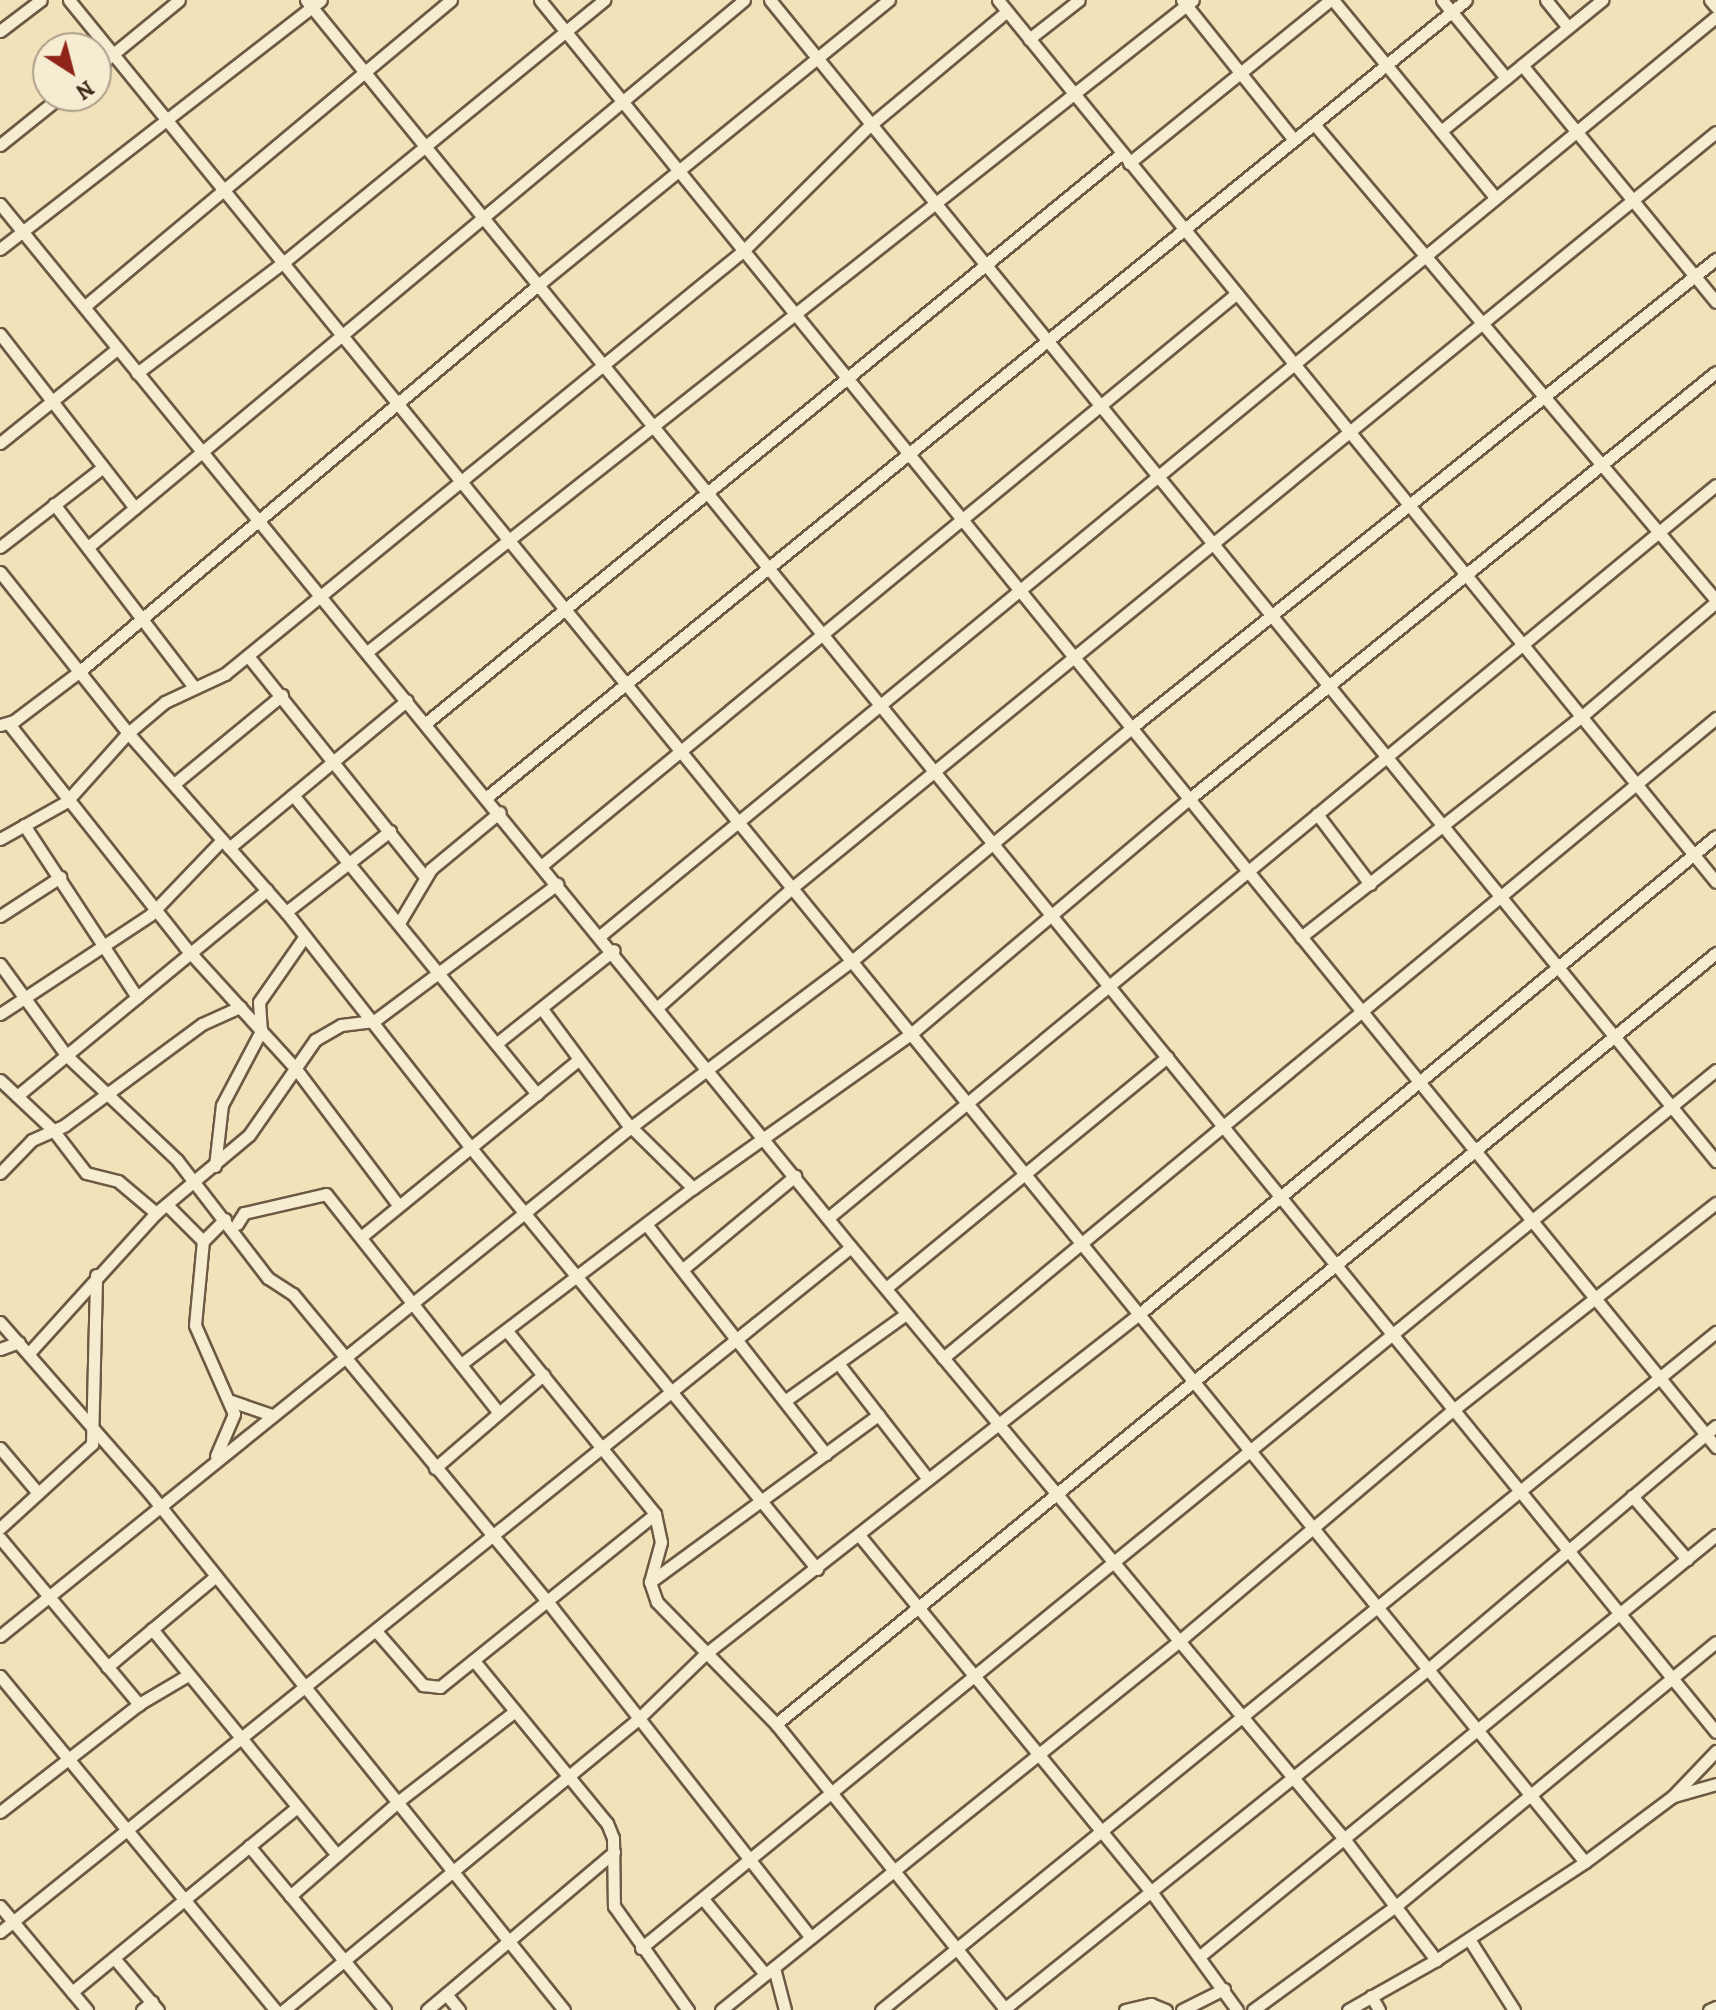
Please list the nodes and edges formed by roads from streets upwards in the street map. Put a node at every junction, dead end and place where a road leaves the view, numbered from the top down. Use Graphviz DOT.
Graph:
graph roads {
  1 [pos="41,0"];
  2 [pos="69,0"];
  3 [pos="179,0"];
  4 [pos="451,0"];
  5 [pos="540,0"];
  6 [pos="604,0"];
  7 [pos="744,0"];
  8 [pos="770,0"];
  9 [pos="889,0"];
  10 [pos="998,0"];
  11 [pos="1079,0"];
  12 [pos="1331,0"];
  13 [pos="1442,0"];
  14 [pos="1466,0"];
  15 [pos="1546,0"];
  16 [pos="1602,0"];
  17 [pos="1710,0"];
  18 [pos="313,2"];
  19 [pos="1187,2"];
  20 [pos="1716,7"];
  21 [pos="1007,11"];
  22 [pos="1452,12"];
  23 [pos="1716,17"];
  24 [pos="1568,27"];
  25 [pos="0,31"];
  26 [pos="565,31"];
  27 [pos="1029,39"];
  28 [pos="113,55"];
  29 [pos="818,59"];
  30 [pos="1386,65"];
  31 [pos="1522,65"];
  32 [pos="363,70"];
  33 [pos="1240,73"];
  34 [pos="1506,78"];
  35 [pos="1073,94"];
  36 [pos="622,100"];
  37 [pos="41,112"];
  38 [pos="169,121"];
  39 [pos="1314,124"];
  40 [pos="868,127"];
  41 [pos="1575,129"];
  42 [pos="1441,131"];
  43 [pos="1716,132"];
  44 [pos="1294,140"];
  45 [pos="0,145"];
  46 [pos="426,148"];
  47 [pos="1125,159"];
  48 [pos="679,172"];
  49 [pos="223,189"];
  50 [pos="1494,196"];
  51 [pos="1633,200"];
  52 [pos="0,204"];
  53 [pos="935,204"];
  54 [pos="482,216"];
  55 [pos="1185,229"];
  56 [pos="24,232"];
  57 [pos="0,249"];
  58 [pos="743,251"];
  59 [pos="1425,256"];
  60 [pos="1716,259"];
  61 [pos="284,262"];
  62 [pos="987,263"];
  63 [pos="1695,276"];
  64 [pos="538,285"];
  65 [pos="1236,294"];
  66 [pos="1716,302"];
  67 [pos="85,306"];
  68 [pos="795,314"];
  69 [pos="1482,324"];
  70 [pos="341,333"];
  71 [pos="0,334"];
  72 [pos="1048,341"];
  73 [pos="118,348"];
  74 [pos="600,364"];
  75 [pos="1293,364"];
  76 [pos="1716,372"];
  77 [pos="137,373"];
  78 [pos="848,380"];
  79 [pos="1545,398"];
  80 [pos="52,401"];
  81 [pos="398,402"];
  82 [pos="1098,403"];
  83 [pos="653,426"];
  84 [pos="1349,432"];
  85 [pos="0,443"];
  86 [pos="200,453"];
  87 [pos="909,454"];
  88 [pos="1602,466"];
  89 [pos="103,467"];
  90 [pos="1156,475"];
  91 [pos="458,481"];
  92 [pos="1716,485"];
  93 [pos="708,494"];
  94 [pos="54,504"];
  95 [pos="1408,505"];
  96 [pos="135,508"];
  97 [pos="963,521"];
  98 [pos="257,523"];
  99 [pos="1658,531"];
  100 [pos="508,540"];
  101 [pos="1214,545"];
  102 [pos="0,547"];
  103 [pos="88,547"];
  104 [pos="769,568"];
  105 [pos="0,572"];
  106 [pos="1467,578"];
  107 [pos="1017,588"];
  108 [pos="319,597"];
  109 [pos="1716,601"];
  110 [pos="565,610"];
  111 [pos="1271,617"];
  112 [pos="144,619"];
  113 [pos="823,635"];
  114 [pos="1522,644"];
  115 [pos="367,652"];
  116 [pos="248,656"];
  117 [pos="1075,659"];
  118 [pos="80,671"];
  119 [pos="1328,685"];
  120 [pos="625,686"];
  121 [pos="194,687"];
  122 [pos="282,695"];
  123 [pos="407,700"];
  124 [pos="880,705"];
  125 [pos="1581,717"];
  126 [pos="1716,718"];
  127 [pos="426,723"];
  128 [pos="4,724"];
  129 [pos="1131,728"];
  130 [pos="128,733"];
  131 [pos="680,752"];
  132 [pos="1387,758"];
  133 [pos="335,759"];
  134 [pos="934,771"];
  135 [pos="174,784"];
  136 [pos="1636,784"];
  137 [pos="293,795"];
  138 [pos="487,797"];
  139 [pos="1189,799"];
  140 [pos="66,802"];
  141 [pos="500,812"];
  142 [pos="1317,814"];
  143 [pos="738,823"];
  144 [pos="24,825"];
  145 [pos="1444,827"];
  146 [pos="390,831"];
  147 [pos="1716,836"];
  148 [pos="0,839"];
  149 [pos="225,844"];
  150 [pos="994,845"];
  151 [pos="1694,854"];
  152 [pos="349,863"];
  153 [pos="541,866"];
  154 [pos="1245,868"];
  155 [pos="60,877"];
  156 [pos="425,877"];
  157 [pos="1716,882"];
  158 [pos="557,884"];
  159 [pos="1370,884"];
  160 [pos="793,887"];
  161 [pos="267,890"];
  162 [pos="1500,896"];
  163 [pos="155,910"];
  164 [pos="286,912"];
  165 [pos="0,916"];
  166 [pos="1052,917"];
  167 [pos="399,923"];
  168 [pos="601,935"];
  169 [pos="305,936"];
  170 [pos="1301,937"];
  171 [pos="106,948"];
  172 [pos="614,950"];
  173 [pos="190,953"];
  174 [pos="1716,953"];
  175 [pos="853,960"];
  176 [pos="0,965"];
  177 [pos="1557,967"];
  178 [pos="441,975"];
  179 [pos="1107,984"];
  180 [pos="22,996"];
  181 [pos="137,997"];
  182 [pos="659,1006"];
  183 [pos="240,1007"];
  184 [pos="542,1009"];
  185 [pos="1361,1011"];
  186 [pos="0,1014"];
  187 [pos="374,1021"];
  188 [pos="261,1031"];
  189 [pos="912,1033"];
  190 [pos="1615,1037"];
  191 [pos="497,1043"];
  192 [pos="66,1055"];
  193 [pos="1167,1057"];
  194 [pos="579,1059"];
  195 [pos="296,1069"];
  196 [pos="1716,1070"];
  197 [pos="710,1071"];
  198 [pos="0,1080"];
  199 [pos="1417,1080"];
  200 [pos="108,1093"];
  201 [pos="537,1094"];
  202 [pos="17,1096"];
  203 [pos="968,1102"];
  204 [pos="1672,1107"];
  205 [pos="1221,1124"];
  206 [pos="631,1127"];
  207 [pos="53,1130"];
  208 [pos="766,1139"];
  209 [pos="471,1148"];
  210 [pos="1475,1151"];
  211 [pos="1716,1161"];
  212 [pos="215,1166"];
  213 [pos="0,1173"];
  214 [pos="1026,1173"];
  215 [pos="795,1176"];
  216 [pos="198,1182"];
  217 [pos="693,1188"];
  218 [pos="1278,1194"];
  219 [pos="1716,1203"];
  220 [pos="167,1205"];
  221 [pos="399,1206"];
  222 [pos="156,1213"];
  223 [pos="527,1213"];
  224 [pos="828,1218"];
  225 [pos="231,1221"];
  226 [pos="1533,1222"];
  227 [pos="646,1224"];
  228 [pos="361,1237"];
  229 [pos="203,1241"];
  230 [pos="1082,1243"];
  231 [pos="851,1247"];
  232 [pos="1337,1266"];
  233 [pos="683,1269"];
  234 [pos="96,1275"];
  235 [pos="575,1276"];
  236 [pos="886,1288"];
  237 [pos="1595,1299"];
  238 [pos="411,1303"];
  239 [pos="906,1314"];
  240 [pos="1139,1314"];
  241 [pos="0,1322"];
  242 [pos="507,1331"];
  243 [pos="1716,1332"];
  244 [pos="1393,1335"];
  245 [pos="739,1337"];
  246 [pos="19,1342"];
  247 [pos="0,1349"];
  248 [pos="29,1353"];
  249 [pos="344,1357"];
  250 [pos="943,1358"];
  251 [pos="838,1363"];
  252 [pos="461,1364"];
  253 [pos="543,1375"];
  254 [pos="1658,1378"];
  255 [pos="1193,1380"];
  256 [pos="672,1391"];
  257 [pos="786,1400"];
  258 [pos="231,1401"];
  259 [pos="1453,1410"];
  260 [pos="498,1412"];
  261 [pos="272,1415"];
  262 [pos="878,1415"];
  263 [pos="997,1423"];
  264 [pos="95,1430"];
  265 [pos="1711,1430"];
  266 [pos="1716,1447"];
  267 [pos="0,1448"];
  268 [pos="601,1448"];
  269 [pos="1252,1453"];
  270 [pos="826,1454"];
  271 [pos="213,1461"];
  272 [pos="435,1468"];
  273 [pos="928,1479"];
  274 [pos="1520,1492"];
  275 [pos="38,1493"];
  276 [pos="1056,1495"];
  277 [pos="1632,1496"];
  278 [pos="761,1500"];
  279 [pos="159,1505"];
  280 [pos="655,1514"];
  281 [pos="0,1528"];
  282 [pos="1311,1530"];
  283 [pos="859,1535"];
  284 [pos="1716,1535"];
  285 [pos="491,1536"];
  286 [pos="0,1538"];
  287 [pos="1568,1550"];
  288 [pos="1687,1559"];
  289 [pos="1114,1565"];
  290 [pos="817,1569"];
  291 [pos="216,1576"];
  292 [pos="650,1582"];
  293 [pos="48,1596"];
  294 [pos="547,1601"];
  295 [pos="919,1606"];
  296 [pos="1378,1609"];
  297 [pos="1621,1616"];
  298 [pos="152,1629"];
  299 [pos="376,1631"];
  300 [pos="0,1636"];
  301 [pos="1178,1642"];
  302 [pos="1716,1642"];
  303 [pos="704,1655"];
  304 [pos="475,1662"];
  305 [pos="107,1667"];
  306 [pos="1427,1670"];
  307 [pos="188,1675"];
  308 [pos="0,1676"];
  309 [pos="1673,1678"];
  310 [pos="977,1679"];
  311 [pos="309,1686"];
  312 [pos="139,1704"];
  313 [pos="514,1712"];
  314 [pos="1242,1718"];
  315 [pos="638,1719"];
  316 [pos="776,1724"];
  317 [pos="1478,1732"];
  318 [pos="1716,1732"];
  319 [pos="241,1740"];
  320 [pos="1716,1751"];
  321 [pos="1039,1754"];
  322 [pos="71,1761"];
  323 [pos="566,1777"];
  324 [pos="1293,1778"];
  325 [pos="1716,1784"];
  326 [pos="1528,1792"];
  327 [pos="832,1795"];
  328 [pos="1672,1797"];
  329 [pos="400,1800"];
  330 [pos="297,1807"];
  331 [pos="0,1812"];
  332 [pos="128,1830"];
  333 [pos="1102,1831"];
  334 [pos="1345,1840"];
  335 [pos="249,1846"];
  336 [pos="614,1852"];
  337 [pos="337,1855"];
  338 [pos="750,1861"];
  339 [pos="1585,1862"];
  340 [pos="455,1868"];
  341 [pos="893,1871"];
  342 [pos="1152,1893"];
  343 [pos="290,1896"];
  344 [pos="703,1899"];
  345 [pos="184,1900"];
  346 [pos="1397,1905"];
  347 [pos="0,1906"];
  348 [pos="13,1922"];
  349 [pos="0,1932"];
  350 [pos="810,1937"];
  351 [pos="1469,1939"];
  352 [pos="510,1940"];
  353 [pos="641,1948"];
  354 [pos="956,1948"];
  355 [pos="1200,1956"];
  356 [pos="114,1958"];
  357 [pos="1436,1960"];
  358 [pos="343,1961"];
  359 [pos="769,1971"];
  360 [pos="1224,1989"];
  361 [pos="72,1992"];
  362 [pos="446,1994"];
  363 [pos="1371,1996"];
  364 [pos="151,2007"];
  365 [pos="1716,2007"];
  366 [pos="1004,2009"];
  367 [pos="87,2010"];
  368 [pos="275,2010"];
  369 [pos="284,2010"];
  370 [pos="385,2010"];
  371 [pos="427,2010"];
  372 [pos="459,2010"];
  373 [pos="564,2010"];
  374 [pos="688,2010"];
  375 [pos="721,2010"];
  376 [pos="785,2010"];
  377 [pos="881,2010"];
  378 [pos="1125,2010"];
  379 [pos="1166,2010"];
  380 [pos="1182,2010"];
  381 [pos="1237,2010"];
  382 [pos="1253,2010"];
  383 [pos="1348,2010"];
  384 [pos="1379,2010"];
  385 [pos="1514,2010"];
  386 [pos="1709,2010"];
  1 -- 25 [label="street"];
  2 -- 28 [label="street"];
  3 -- 28 [label="street"];
  4 -- 32 [label="street"];
  5 -- 26 [label="street"];
  6 -- 26 [label="street"];
  7 -- 36 [label="street"];
  8 -- 29 [label="street"];
  9 -- 29 [label="street"];
  10 -- 21 [label="street"];
  11 -- 27 [label="street"];
  12 -- 30 [label="street"];
  12 -- 33 [label="street"];
  13 -- 22 [label="street"];
  14 -- 22 [label="street"];
  15 -- 24 [label="street"];
  16 -- 24 [label="street"];
  17 -- 20 [label="street"];
  18 -- 32 [label="street"];
  18 -- 38 [label="street"];
  19 -- 33 [label="street"];
  19 -- 35 [label="street"];
  21 -- 27 [label="street"];
  21 -- 40 [label="street"];
  22 -- 30 [label="street"];
  22 -- 34 [label="street"];
  23 -- 41 [label="street"];
  24 -- 31 [label="street"];
  26 -- 36 [label="street"];
  26 -- 46 [label="street"];
  27 -- 35 [label="street"];
  28 -- 38 [label="street"];
  29 -- 40 [label="street"];
  29 -- 48 [label="street"];
  30 -- 39 [label="street"];
  30 -- 42 [label="street"];
  31 -- 34 [label="street"];
  31 -- 41 [label="street"];
  32 -- 46 [label="street"];
  32 -- 49 [label="street"];
  33 -- 44 [label="street"];
  33 -- 47 [label="street"];
  34 -- 42 [label="street"];
  35 -- 47 [label="street"];
  35 -- 53 [label="street"];
  36 -- 48 [label="street"];
  36 -- 54 [label="street"];
  37 -- 45 [label="street"];
  38 -- 49 [label="street"];
  38 -- 56 [label="street"];
  39 -- 44 [label="street"];
  39 -- 59 [label="street"];
  40 -- 53 [label="street"];
  40 -- 58 [label="street"];
  41 -- 50 [label="street"];
  41 -- 51 [label="street"];
  42 -- 50 [label="street"];
  43 -- 51 [label="street"];
  44 -- 55 [label="street"];
  46 -- 54 [label="street"];
  46 -- 61 [label="street"];
  47 -- 55 [label="street"];
  47 -- 62 [label="street"];
  48 -- 58 [label="street"];
  48 -- 64 [label="street"];
  49 -- 61 [label="street"];
  49 -- 67 [label="street"];
  50 -- 59 [label="street"];
  51 -- 63 [label="street"];
  51 -- 69 [label="street"];
  52 -- 56 [label="street"];
  53 -- 62 [label="street"];
  53 -- 68 [label="street"];
  54 -- 64 [label="street"];
  54 -- 70 [label="street"];
  55 -- 65 [label="street"];
  55 -- 72 [label="street"];
  56 -- 57 [label="street"];
  56 -- 67 [label="street"];
  58 -- 68 [label="street"];
  58 -- 74 [label="street"];
  59 -- 69 [label="street"];
  59 -- 75 [label="street"];
  60 -- 63 [label="street"];
  61 -- 70 [label="street"];
  61 -- 77 [label="street"];
  62 -- 72 [label="street"];
  62 -- 78 [label="street"];
  63 -- 66 [label="street"];
  63 -- 79 [label="street"];
  64 -- 74 [label="street"];
  64 -- 81 [label="street"];
  65 -- 75 [label="street"];
  65 -- 82 [label="street"];
  67 -- 73 [label="street"];
  68 -- 78 [label="street"];
  68 -- 83 [label="street"];
  69 -- 79 [label="street"];
  69 -- 84 [label="street"];
  70 -- 81 [label="street"];
  70 -- 86 [label="street"];
  71 -- 80 [label="street"];
  72 -- 82 [label="street"];
  72 -- 87 [label="street"];
  73 -- 77 [label="street"];
  73 -- 80 [label="street"];
  74 -- 83 [label="street"];
  74 -- 91 [label="street"];
  75 -- 84 [label="street"];
  75 -- 90 [label="street"];
  76 -- 88 [label="street"];
  77 -- 86 [label="street"];
  78 -- 87 [label="street"];
  78 -- 93 [label="street"];
  79 -- 88 [label="street"];
  79 -- 95 [label="street"];
  80 -- 85 [label="street"];
  80 -- 89 [label="street"];
  81 -- 91 [label="street"];
  81 -- 98 [label="street"];
  82 -- 90 [label="street"];
  82 -- 97 [label="street"];
  83 -- 93 [label="street"];
  83 -- 100 [label="street"];
  84 -- 95 [label="street"];
  84 -- 101 [label="street"];
  86 -- 96 [label="street"];
  86 -- 98 [label="street"];
  87 -- 97 [label="street"];
  87 -- 104 [label="street"];
  88 -- 99 [label="street"];
  88 -- 106 [label="street"];
  89 -- 94 [label="street"];
  89 -- 96 [label="street"];
  90 -- 101 [label="street"];
  90 -- 107 [label="street"];
  91 -- 100 [label="street"];
  91 -- 108 [label="street"];
  92 -- 99 [label="street"];
  93 -- 104 [label="street"];
  93 -- 110 [label="street"];
  94 -- 102 [label="street"];
  94 -- 103 [label="street"];
  95 -- 106 [label="street"];
  95 -- 111 [label="street"];
  96 -- 103 [label="street"];
  97 -- 107 [label="street"];
  97 -- 113 [label="street"];
  98 -- 108 [label="street"];
  98 -- 112 [label="street"];
  99 -- 109 [label="street"];
  99 -- 114 [label="street"];
  100 -- 110 [label="street"];
  100 -- 115 [label="street"];
  101 -- 111 [label="street"];
  101 -- 117 [label="street"];
  103 -- 112 [label="street"];
  104 -- 113 [label="street"];
  104 -- 120 [label="street"];
  105 -- 118 [label="street"];
  106 -- 114 [label="street"];
  106 -- 119 [label="street"];
  107 -- 117 [label="street"];
  107 -- 124 [label="street"];
  108 -- 115 [label="street"];
  108 -- 116 [label="street"];
  109 -- 125 [label="street"];
  110 -- 120 [label="street"];
  110 -- 127 [label="street"];
  111 -- 119 [label="street"];
  111 -- 129 [label="street"];
  112 -- 118 [label="street"];
  112 -- 121 [label="street"];
  113 -- 124 [label="street"];
  113 -- 131 [label="street"];
  114 -- 125 [label="street"];
  114 -- 132 [label="street"];
  115 -- 123 [label="street"];
  116 -- 121 [label="street"];
  116 -- 122 [label="street"];
  117 -- 129 [label="street"];
  117 -- 134 [label="street"];
  118 -- 128 [label="street"];
  118 -- 130 [label="street"];
  119 -- 132 [label="street"];
  119 -- 139 [label="street"];
  120 -- 131 [label="street"];
  120 -- 138 [label="street"];
  121 -- 130 [label="street"];
  122 -- 133 [label="street"];
  122 -- 135 [label="street"];
  123 -- 127 [label="street"];
  123 -- 133 [label="street"];
  124 -- 134 [label="street"];
  124 -- 143 [label="street"];
  125 -- 136 [label="street"];
  125 -- 145 [label="street"];
  126 -- 136 [label="street"];
  127 -- 138 [label="street"];
  128 -- 140 [label="street"];
  129 -- 139 [label="street"];
  129 -- 150 [label="street"];
  130 -- 135 [label="street"];
  130 -- 140 [label="street"];
  131 -- 143 [label="street"];
  131 -- 153 [label="street"];
  132 -- 142 [label="street"];
  132 -- 145 [label="street"];
  133 -- 137 [label="street"];
  133 -- 146 [label="street"];
  134 -- 150 [label="street"];
  134 -- 160 [label="street"];
  135 -- 149 [label="street"];
  136 -- 151 [label="street"];
  136 -- 162 [label="street"];
  137 -- 149 [label="street"];
  137 -- 152 [label="street"];
  138 -- 141 [label="street"];
  139 -- 154 [label="street"];
  139 -- 166 [label="street"];
  140 -- 144 [label="street"];
  140 -- 163 [label="street"];
  141 -- 153 [label="street"];
  141 -- 156 [label="street"];
  142 -- 154 [label="street"];
  142 -- 159 [label="street"];
  143 -- 160 [label="street"];
  143 -- 168 [label="street"];
  144 -- 148 [label="street"];
  144 -- 155 [label="street"];
  145 -- 159 [label="street"];
  145 -- 162 [label="street"];
  146 -- 152 [label="street"];
  146 -- 156 [label="street"];
  147 -- 151 [label="street"];
  149 -- 161 [label="street"];
  149 -- 163 [label="street"];
  150 -- 166 [label="street"];
  150 -- 175 [label="street"];
  151 -- 157 [label="street"];
  151 -- 177 [label="street"];
  152 -- 164 [label="street"];
  152 -- 167 [label="street"];
  153 -- 158 [label="street"];
  154 -- 170 [label="street"];
  154 -- 179 [label="street"];
  155 -- 165 [label="street"];
  155 -- 171 [label="street"];
  156 -- 167 [label="street"];
  158 -- 168 [label="street"];
  158 -- 178 [label="street"];
  159 -- 170 [label="street"];
  160 -- 175 [label="street"];
  160 -- 182 [label="street"];
  161 -- 164 [label="street"];
  161 -- 173 [label="street"];
  162 -- 177 [label="street"];
  162 -- 185 [label="street"];
  163 -- 171 [label="street"];
  163 -- 173 [label="street"];
  164 -- 169 [label="street"];
  166 -- 179 [label="street"];
  166 -- 189 [label="street"];
  167 -- 178 [label="street"];
  168 -- 172 [label="street"];
  169 -- 187 [label="street"];
  169 -- 188 [label="street"];
  170 -- 185 [label="street"];
  171 -- 180 [label="street"];
  171 -- 181 [label="street"];
  172 -- 182 [label="street"];
  172 -- 184 [label="street"];
  173 -- 181 [label="street"];
  173 -- 183 [label="street"];
  174 -- 190 [label="street"];
  175 -- 189 [label="street"];
  175 -- 197 [label="street"];
  176 -- 180 [label="street"];
  177 -- 190 [label="street"];
  177 -- 199 [label="street"];
  178 -- 187 [label="street"];
  178 -- 191 [label="street"];
  179 -- 193 [label="street"];
  179 -- 203 [label="street"];
  180 -- 186 [label="street"];
  180 -- 192 [label="street"];
  181 -- 192 [label="street"];
  182 -- 197 [label="street"];
  183 -- 188 [label="street"];
  183 -- 200 [label="street"];
  184 -- 191 [label="street"];
  184 -- 194 [label="street"];
  185 -- 199 [label="street"];
  185 -- 205 [label="street"];
  187 -- 195 [label="street"];
  187 -- 209 [label="street"];
  188 -- 195 [label="street"];
  188 -- 212 [label="street"];
  189 -- 203 [label="street"];
  189 -- 208 [label="street"];
  190 -- 204 [label="street"];
  190 -- 210 [label="street"];
  191 -- 201 [label="street"];
  192 -- 200 [label="street"];
  192 -- 202 [label="street"];
  193 -- 205 [label="street"];
  193 -- 214 [label="street"];
  194 -- 201 [label="street"];
  194 -- 206 [label="street"];
  195 -- 212 [label="street"];
  195 -- 221 [label="street"];
  196 -- 204 [label="street"];
  197 -- 206 [label="street"];
  197 -- 208 [label="street"];
  198 -- 202 [label="street"];
  199 -- 210 [label="street"];
  199 -- 218 [label="street"];
  200 -- 207 [label="street"];
  200 -- 216 [label="street"];
  201 -- 209 [label="street"];
  202 -- 207 [label="street"];
  203 -- 214 [label="street"];
  203 -- 224 [label="street"];
  204 -- 211 [label="street"];
  204 -- 226 [label="street"];
  205 -- 218 [label="street"];
  205 -- 230 [label="street"];
  206 -- 217 [label="street"];
  206 -- 223 [label="street"];
  207 -- 213 [label="street"];
  207 -- 222 [label="street"];
  208 -- 215 [label="street"];
  208 -- 217 [label="street"];
  209 -- 221 [label="street"];
  209 -- 223 [label="street"];
  210 -- 226 [label="street"];
  210 -- 232 [label="street"];
  212 -- 216 [label="street"];
  214 -- 230 [label="street"];
  214 -- 236 [label="street"];
  215 -- 224 [label="street"];
  215 -- 233 [label="street"];
  216 -- 220 [label="street"];
  216 -- 225 [label="street"];
  217 -- 227 [label="street"];
  218 -- 232 [label="street"];
  218 -- 240 [label="street"];
  219 -- 237 [label="street"];
  220 -- 222 [label="street"];
  220 -- 229 [label="street"];
  221 -- 228 [label="street"];
  222 -- 234 [label="street"];
  223 -- 235 [label="street"];
  223 -- 238 [label="street"];
  224 -- 231 [label="street"];
  225 -- 228 [label="street"];
  225 -- 229 [label="street"];
  225 -- 249 [label="street"];
  226 -- 237 [label="street"];
  226 -- 244 [label="street"];
  227 -- 233 [label="street"];
  227 -- 235 [label="street"];
  228 -- 238 [label="street"];
  229 -- 258 [label="street"];
  230 -- 240 [label="street"];
  230 -- 250 [label="street"];
  231 -- 236 [label="street"];
  231 -- 245 [label="street"];
  232 -- 244 [label="street"];
  232 -- 255 [label="street"];
  233 -- 245 [label="street"];
  234 -- 248 [label="street"];
  234 -- 264 [label="street"];
  235 -- 242 [label="street"];
  235 -- 256 [label="street"];
  236 -- 239 [label="street"];
  237 -- 254 [label="street"];
  237 -- 259 [label="street"];
  238 -- 249 [label="street"];
  238 -- 252 [label="street"];
  239 -- 250 [label="street"];
  239 -- 251 [label="street"];
  240 -- 255 [label="street"];
  240 -- 263 [label="street"];
  241 -- 246 [label="street"];
  242 -- 252 [label="street"];
  242 -- 253 [label="street"];
  243 -- 254 [label="street"];
  244 -- 259 [label="street"];
  244 -- 269 [label="street"];
  245 -- 256 [label="street"];
  245 -- 257 [label="street"];
  246 -- 247 [label="street"];
  246 -- 248 [label="street"];
  248 -- 264 [label="street"];
  249 -- 261 [label="street"];
  249 -- 272 [label="street"];
  250 -- 263 [label="street"];
  251 -- 257 [label="street"];
  251 -- 262 [label="street"];
  252 -- 260 [label="street"];
  253 -- 260 [label="street"];
  253 -- 268 [label="street"];
  254 -- 265 [label="street"];
  254 -- 274 [label="street"];
  255 -- 269 [label="street"];
  255 -- 276 [label="street"];
  256 -- 268 [label="street"];
  256 -- 278 [label="street"];
  257 -- 270 [label="street"];
  258 -- 261 [label="street"];
  258 -- 271 [label="street"];
  259 -- 274 [label="street"];
  259 -- 282 [label="street"];
  260 -- 272 [label="street"];
  261 -- 271 [label="street"];
  262 -- 270 [label="street"];
  262 -- 273 [label="street"];
  263 -- 273 [label="street"];
  263 -- 276 [label="street"];
  264 -- 275 [label="street"];
  264 -- 279 [label="street"];
  265 -- 266 [label="street"];
  265 -- 277 [label="street"];
  267 -- 275 [label="street"];
  268 -- 280 [label="street"];
  268 -- 285 [label="street"];
  269 -- 282 [label="street"];
  269 -- 289 [label="street"];
  270 -- 278 [label="street"];
  271 -- 279 [label="street"];
  272 -- 285 [label="street"];
  273 -- 283 [label="street"];
  274 -- 287 [label="street"];
  274 -- 296 [label="street"];
  275 -- 281 [label="street"];
  276 -- 289 [label="street"];
  276 -- 295 [label="street"];
  277 -- 287 [label="street"];
  277 -- 288 [label="street"];
  278 -- 290 [label="street"];
  278 -- 292 [label="street"];
  279 -- 291 [label="street"];
  279 -- 293 [label="street"];
  280 -- 292 [label="street"];
  280 -- 294 [label="street"];
  282 -- 296 [label="street"];
  282 -- 301 [label="street"];
  283 -- 290 [label="street"];
  283 -- 295 [label="street"];
  284 -- 288 [label="street"];
  285 -- 294 [label="street"];
  285 -- 299 [label="street"];
  286 -- 293 [label="street"];
  287 -- 297 [label="street"];
  287 -- 306 [label="street"];
  288 -- 297 [label="street"];
  289 -- 301 [label="street"];
  289 -- 310 [label="street"];
  290 -- 303 [label="street"];
  291 -- 298 [label="street"];
  291 -- 311 [label="street"];
  292 -- 303 [label="street"];
  293 -- 300 [label="street"];
  293 -- 305 [label="street"];
  294 -- 304 [label="street"];
  294 -- 315 [label="street"];
  295 -- 310 [label="street"];
  295 -- 316 [label="street"];
  296 -- 306 [label="street"];
  296 -- 314 [label="street"];
  297 -- 309 [label="street"];
  297 -- 317 [label="street"];
  298 -- 305 [label="street"];
  298 -- 307 [label="street"];
  299 -- 304 [label="street"];
  299 -- 311 [label="street"];
  301 -- 314 [label="street"];
  301 -- 321 [label="street"];
  302 -- 309 [label="street"];
  303 -- 315 [label="street"];
  303 -- 316 [label="street"];
  304 -- 313 [label="street"];
  305 -- 312 [label="street"];
  306 -- 317 [label="street"];
  306 -- 324 [label="street"];
  307 -- 312 [label="street"];
  307 -- 319 [label="street"];
  308 -- 322 [label="street"];
  309 -- 318 [label="street"];
  309 -- 326 [label="street"];
  310 -- 321 [label="street"];
  310 -- 327 [label="street"];
  311 -- 319 [label="street"];
  311 -- 329 [label="street"];
  312 -- 322 [label="street"];
  313 -- 323 [label="street"];
  313 -- 329 [label="street"];
  314 -- 324 [label="street"];
  314 -- 333 [label="street"];
  315 -- 323 [label="street"];
  315 -- 338 [label="street"];
  316 -- 327 [label="street"];
  317 -- 326 [label="street"];
  317 -- 334 [label="street"];
  319 -- 330 [label="street"];
  319 -- 332 [label="street"];
  320 -- 328 [label="street"];
  321 -- 333 [label="street"];
  321 -- 341 [label="street"];
  322 -- 331 [label="street"];
  322 -- 332 [label="street"];
  323 -- 336 [label="street"];
  323 -- 340 [label="street"];
  324 -- 334 [label="street"];
  324 -- 342 [label="street"];
  325 -- 328 [label="street"];
  326 -- 339 [label="street"];
  326 -- 346 [label="street"];
  327 -- 338 [label="street"];
  327 -- 341 [label="street"];
  328 -- 339 [label="street"];
  329 -- 337 [label="street"];
  329 -- 340 [label="street"];
  330 -- 335 [label="street"];
  330 -- 337 [label="street"];
  332 -- 345 [label="street"];
  332 -- 348 [label="street"];
  333 -- 342 [label="street"];
  333 -- 354 [label="street"];
  334 -- 346 [label="street"];
  334 -- 355 [label="street"];
  335 -- 343 [label="street"];
  335 -- 345 [label="street"];
  336 -- 352 [label="street"];
  336 -- 353 [label="street"];
  337 -- 343 [label="street"];
  338 -- 344 [label="street"];
  338 -- 350 [label="street"];
  339 -- 351 [label="street"];
  340 -- 352 [label="street"];
  340 -- 358 [label="street"];
  341 -- 350 [label="street"];
  341 -- 354 [label="street"];
  342 -- 355 [label="street"];
  342 -- 366 [label="street"];
  343 -- 358 [label="street"];
  344 -- 353 [label="street"];
  344 -- 359 [label="street"];
  345 -- 356 [label="street"];
  345 -- 368 [label="street"];
  346 -- 357 [label="street"];
  346 -- 382 [label="street"];
  347 -- 348 [label="street"];
  348 -- 349 [label="street"];
  348 -- 361 [label="street"];
  350 -- 359 [label="street"];
  351 -- 357 [label="street"];
  351 -- 385 [label="street"];
  352 -- 362 [label="street"];
  352 -- 373 [label="street"];
  353 -- 374 [label="street"];
  354 -- 366 [label="street"];
  354 -- 377 [label="street"];
  355 -- 360 [label="street"];
  356 -- 361 [label="street"];
  356 -- 364 [label="street"];
  357 -- 363 [label="street"];
  358 -- 369 [label="street"];
  358 -- 370 [label="street"];
  359 -- 375 [label="street"];
  359 -- 376 [label="street"];
  360 -- 380 [label="street"];
  360 -- 381 [label="street"];
  361 -- 367 [label="street"];
  362 -- 371 [label="street"];
  362 -- 372 [label="street"];
  363 -- 383 [label="street"];
  363 -- 384 [label="street"];
  365 -- 386 [label="street"];
  378 -- 379 [label="street"];
}
